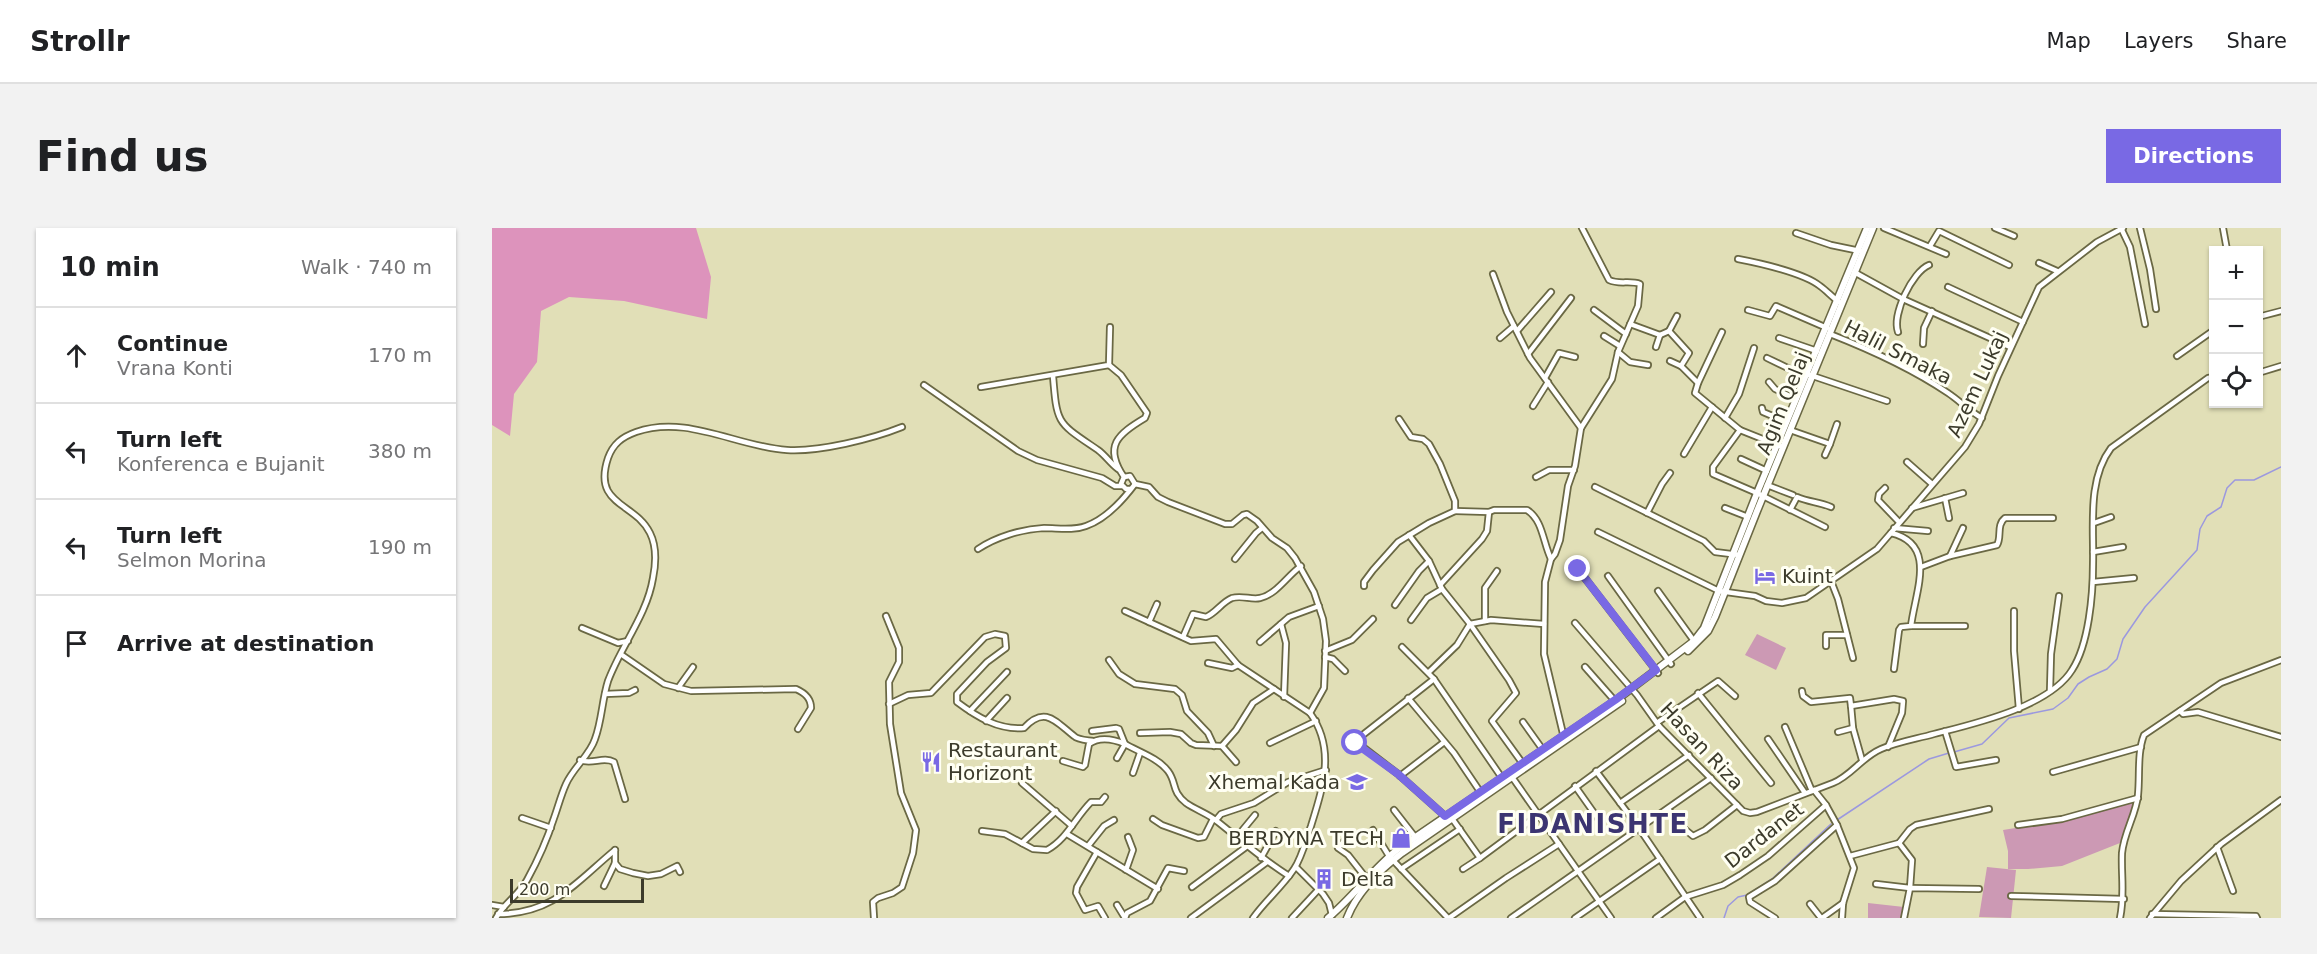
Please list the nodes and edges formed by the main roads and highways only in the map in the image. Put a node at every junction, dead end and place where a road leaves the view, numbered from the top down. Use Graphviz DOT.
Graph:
graph roads {
  1 [pos="1868,228"];
  2 [pos="1873,228"];
  3 [pos="1861,251"];
  4 [pos="1829,330"];
  5 [pos="1810,375"];
  6 [pos="1780,446"];
  7 [pos="1760,495"];
  8 [pos="1754,510"];
  9 [pos="1736,555"];
  10 [pos="1722,591"];
  11 [pos="1670,662"];
  12 [pos="1632,690"];
  13 [pos="1564,738"];
  14 [pos="1483,795"];
  15 [pos="1450,818"];
  16 [pos="1391,858"];
  17 [pos="1332,916"];
  18 [pos="1346,918"];
  1 -- 3 [label="main road, Agim Qelaj"];
  2 -- 3 [label="main road, Agim Qelaj"];
  3 -- 4 [label="main road, Agim Qelaj"];
  4 -- 5 [label="main road, Agim Qelaj"];
  4 -- 5 [label="main road, Agim Qelaj"];
  5 -- 6 [label="main road, Agim Qelaj"];
  5 -- 6 [label="main road, Agim Qelaj"];
  6 -- 7 [label="main road, Agim Qelaj"];
  6 -- 7 [label="main road, Agim Qelaj"];
  7 -- 8 [label="main road, Agim Qelaj"];
  8 -- 9 [label="main road, Agim Qelaj"];
  8 -- 9 [label="main road, Agim Qelaj"];
  9 -- 10 [label="main road, Agim Qelaj"];
  10 -- 11 [label="main road"];
  10 -- 11 [label="main road"];
  11 -- 12 [label="main road"];
  12 -- 13 [label="main road"];
  12 -- 13 [label="main road"];
  13 -- 14 [label="main road"];
  13 -- 14 [label="main road"];
  14 -- 15 [label="main road"];
  15 -- 16 [label="main road"];
  15 -- 16 [label="main road"];
  16 -- 17 [label="main road"];
  16 -- 18 [label="main road"];
  17 -- 18 [label="main road"];
}
